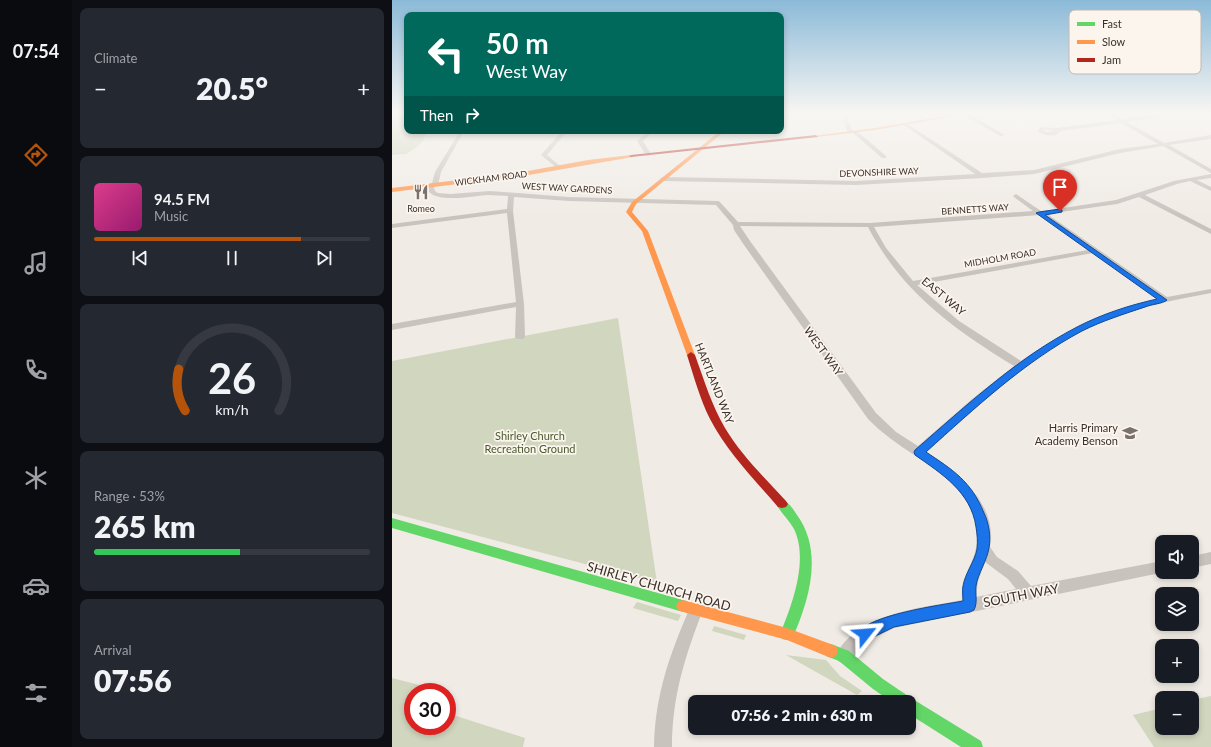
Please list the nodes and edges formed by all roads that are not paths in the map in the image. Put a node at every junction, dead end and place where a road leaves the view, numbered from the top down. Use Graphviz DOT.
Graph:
graph roads {
  1 [pos="452,148"];
  2 [pos="550,148"];
  3 [pos="644,148"];
  4 [pos="690,148"];
  5 [pos="703,148"];
  6 [pos="872,148"];
  7 [pos="941,148"];
  8 [pos="1139,148"];
  9 [pos="1169,148"];
  10 [pos="678,150"];
  11 [pos="648,154"];
  12 [pos="694,155"];
  13 [pos="884,157"];
  14 [pos="558,167"];
  15 [pos="1211,171"];
  16 [pos="982,176"];
  17 [pos="1211,176"];
  18 [pos="1189,179"];
  19 [pos="663,180"];
  20 [pos="433,185"];
  21 [pos="1211,189"];
  22 [pos="392,190"];
  23 [pos="511,195"];
  24 [pos="1140,195"];
  25 [pos="1016,196"];
  26 [pos="637,200"];
  27 [pos="510,210"];
  28 [pos="1039,213"];
  29 [pos="736,224"];
  30 [pos="870,225"];
  31 [pos="392,226"];
  32 [pos="1211,232"];
  33 [pos="1093,251"];
  34 [pos="911,284"];
  35 [pos="1211,291"];
  36 [pos="1164,300"];
  37 [pos="520,304"];
  38 [pos="392,327"];
  39 [pos="520,337"];
  40 [pos="1022,366"];
  41 [pos="919,452"];
  42 [pos="392,523"];
  43 [pos="983,549"];
  44 [pos="1211,558"];
  45 [pos="1199,561"];
  46 [pos="1155,568"];
  47 [pos="1028,593"];
  48 [pos="970,606"];
  49 [pos="696,610"];
  50 [pos="787,634"];
  51 [pos="844,656"];
  52 [pos="894,695"];
  53 [pos="916,709"];
  54 [pos="663,747"];
  55 [pos="975,747"];
  1 -- 20 [label="street"];
  2 -- 14 [label="street"];
  3 -- 11 [label="street"];
  4 -- 10 [label="main road, WICKHAM ROAD"];
  5 -- 12 [label="main road"];
  6 -- 13 [label="street"];
  7 -- 16 [label="street"];
  8 -- 16 [label="street, DEVONSHIRE WAY"];
  9 -- 15 [label="street"];
  10 -- 11 [label="main road, WICKHAM ROAD"];
  10 -- 12 [label="main road"];
  11 -- 14 [label="main road, WICKHAM ROAD"];
  12 -- 19 [label="main road"];
  14 -- 20 [label="main road, WICKHAM ROAD"];
  16 -- 19 [label="street, DEVONSHIRE WAY"];
  17 -- 18 [label="street, BENNETTS WAY"];
  18 -- 21 [label="street"];
  18 -- 24 [label="street, BENNETTS WAY"];
  19 -- 26 [label="main road"];
  20 -- 22 [label="main road, WICKHAM ROAD"];
  20 -- 23 [label="street, WEST WAY GARDENS"];
  23 -- 26 [label="street, WEST WAY GARDENS"];
  23 -- 27 [label="street"];
  24 -- 28 [label="street, BENNETTS WAY"];
  24 -- 32 [label="street"];
  25 -- 28 [label="street"];
  26 -- 29 [label="street, WEST WAY"];
  26 -- 50 [label="main road, HARTLAND WAY"];
  27 -- 31 [label="street"];
  27 -- 37 [label="street"];
  28 -- 30 [label="street, BENNETTS WAY"];
  28 -- 33 [label="street"];
  29 -- 30 [label="street, BENNETTS WAY"];
  29 -- 41 [label="street, WEST WAY"];
  30 -- 34 [label="street, EAST WAY"];
  33 -- 34 [label="street, MIDHOLM ROAD"];
  33 -- 36 [label="street"];
  34 -- 40 [label="street, EAST WAY"];
  35 -- 36 [label="street"];
  36 -- 40 [label="street"];
  37 -- 38 [label="street"];
  37 -- 39 [label="street"];
  40 -- 41 [label="street"];
  41 -- 43 [label="street, WEST WAY"];
  42 -- 49 [label="main road, SHIRLEY CHURCH ROAD"];
  43 -- 47 [label="street"];
  43 -- 48 [label="street, WEST WAY"];
  44 -- 45 [label="street"];
  46 -- 47 [label="street, SOUTH WAY"];
  47 -- 48 [label="street, SOUTH WAY"];
  48 -- 51 [label="street, SOUTH WAY"];
  49 -- 50 [label="main road, SHIRLEY CHURCH ROAD"];
  49 -- 54 [label="street"];
  50 -- 51 [label="main road, SHIRLEY CHURCH ROAD"];
  51 -- 52 [label="main road, SHIRLEY CHURCH ROAD"];
  53 -- 55 [label="main road"];
}
